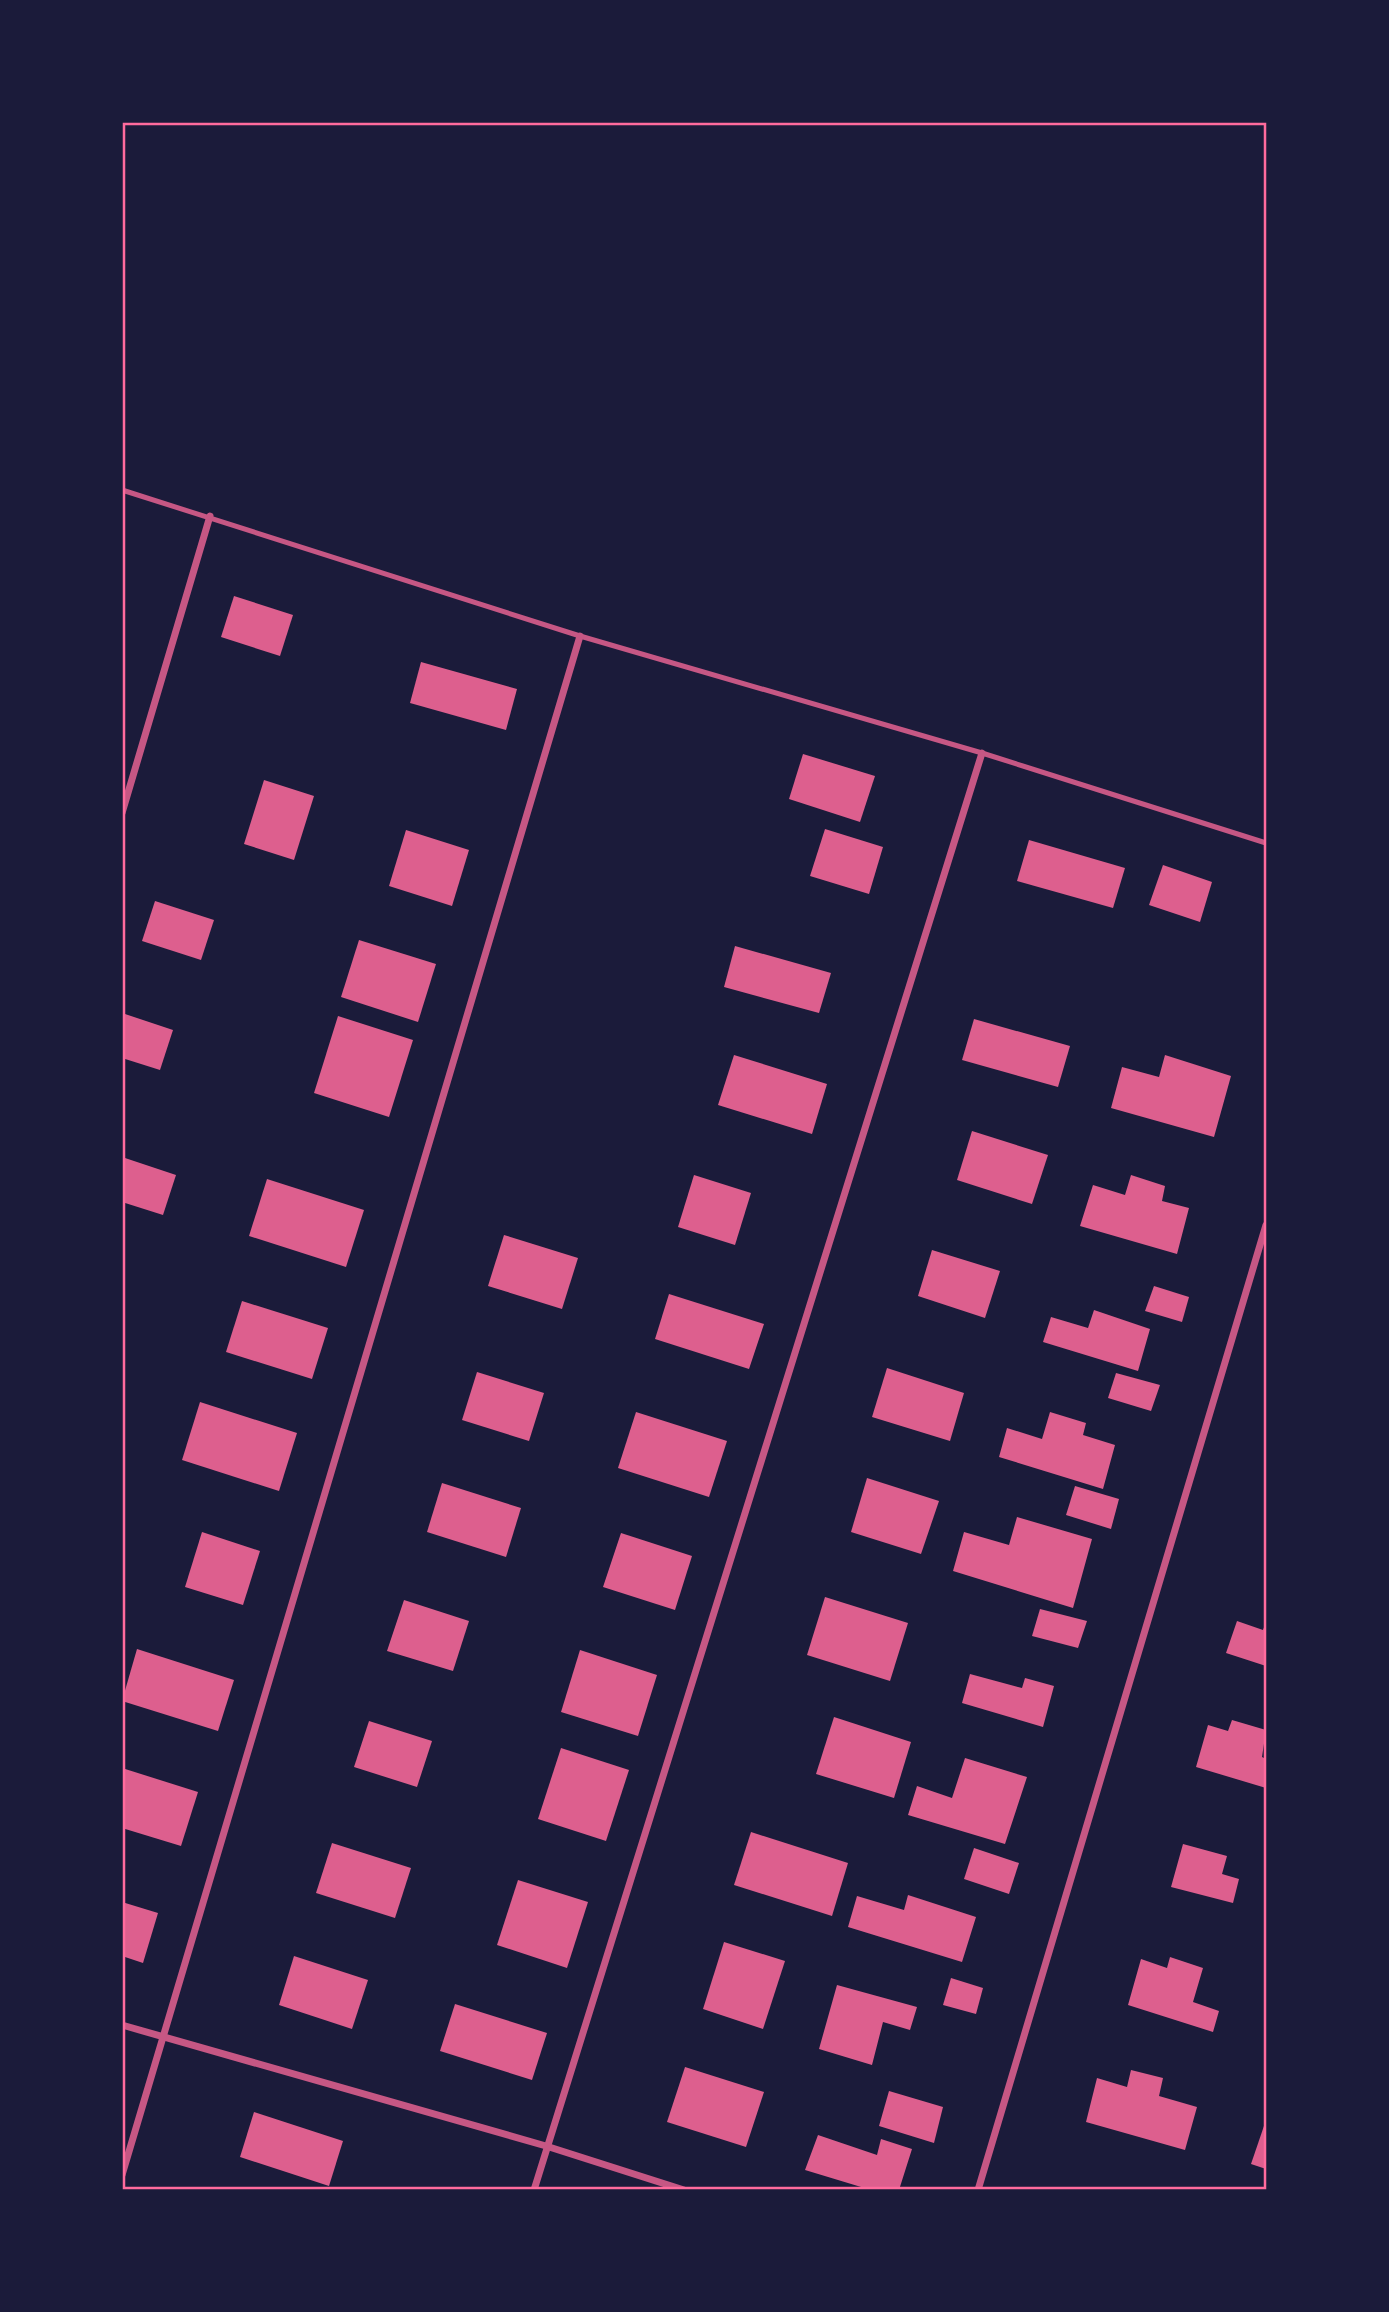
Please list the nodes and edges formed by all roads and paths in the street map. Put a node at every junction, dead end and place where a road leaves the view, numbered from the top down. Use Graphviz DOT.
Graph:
graph roads {
  1 [pos="122,490"];
  2 [pos="210,516"];
  3 [pos="580,636"];
  4 [pos="982,752"];
  5 [pos="122,813"];
  6 [pos="1266,843"];
  7 [pos="1266,1225"];
  8 [pos="122,2025"];
  9 [pos="163,2037"];
  10 [pos="546,2146"];
  11 [pos="122,2175"];
  12 [pos="534,2189"];
  13 [pos="684,2189"];
  14 [pos="978,2189"];
  1 -- 2 [label="lane"];
  2 -- 3 [label="lane"];
  2 -- 5 [label="street"];
  3 -- 4 [label="lane"];
  3 -- 9 [label="street"];
  4 -- 6 [label="lane"];
  4 -- 10 [label="street"];
  7 -- 14 [label="street"];
  8 -- 9 [label="street"];
  9 -- 10 [label="street"];
  9 -- 11 [label="street"];
  10 -- 12 [label="street"];
  10 -- 13 [label="street"];
}
